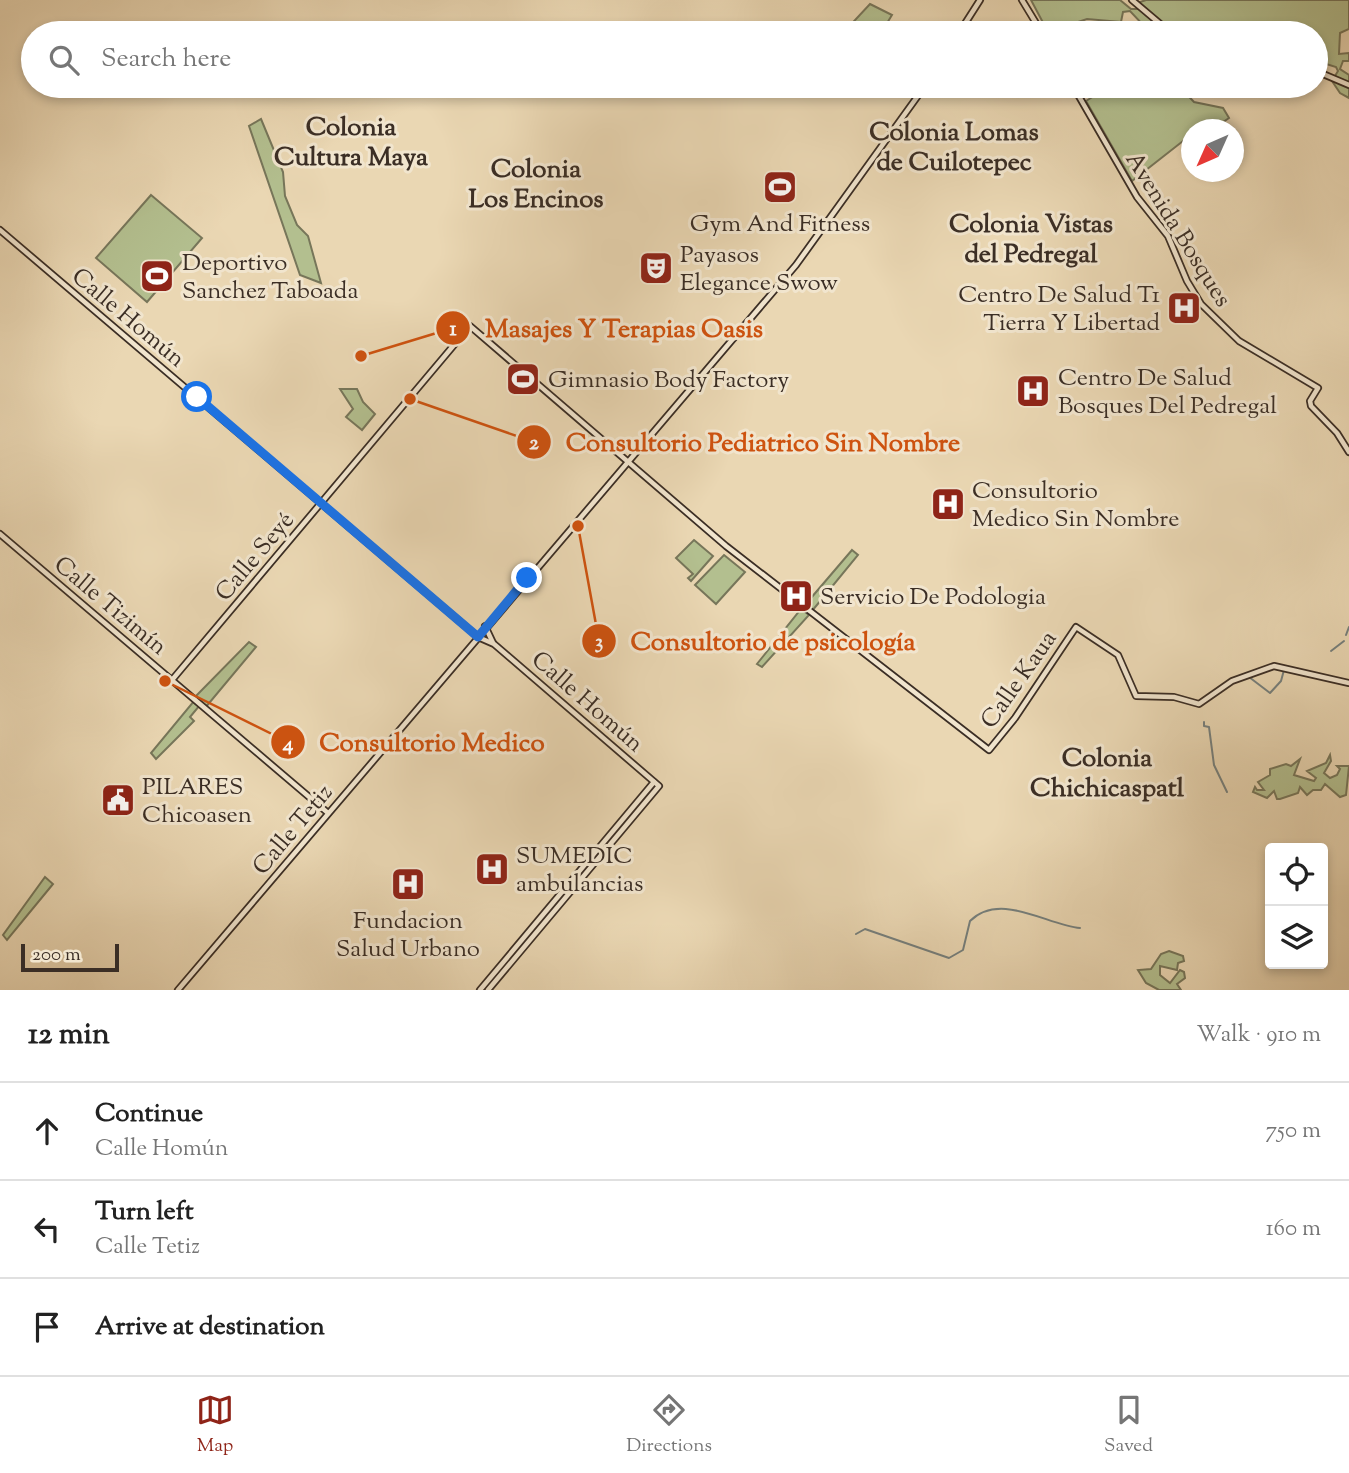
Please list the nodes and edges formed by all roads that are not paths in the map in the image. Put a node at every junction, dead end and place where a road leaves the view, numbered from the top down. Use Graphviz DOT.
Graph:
graph roads {
  1 [pos="979,0"];
  2 [pos="1022,0"];
  3 [pos="1132,0"];
  4 [pos="966,21"];
  5 [pos="1035,21"];
  6 [pos="1157,21"];
  7 [pos="1328,76"];
  8 [pos="1349,85"];
  9 [pos="916,98"];
  10 [pos="1080,98"];
  11 [pos="0,230"];
  12 [pos="1349,452"];
  13 [pos="628,461"];
  14 [pos="321,503"];
  15 [pos="0,534"];
  16 [pos="485,626"];
  17 [pos="478,637"];
  18 [pos="494,643"];
  19 [pos="172,680"];
  20 [pos="1349,683"];
  21 [pos="657,784"];
  22 [pos="328,813"];
  23 [pos="178,990"];
  24 [pos="480,990"];
  25 [pos="488,990"];
  1 -- 4 [label="street"];
  2 -- 5 [label="street"];
  3 -- 6 [label="street"];
  7 -- 8 [label="street"];
  9 -- 13 [label="street, Calle Tetiz"];
  10 -- 12 [label="street, Avenida Bosques"];
  11 -- 14 [label="street, Calle Homún"];
  13 -- 14 [label="street, Calle Seyé"];
  13 -- 16 [label="street, Calle Tetiz"];
  13 -- 20 [label="street, Calle Kaua"];
  14 -- 17 [label="street, Calle Homún"];
  14 -- 19 [label="street, Calle Seyé"];
  15 -- 19 [label="street, Calle Tizimín"];
  16 -- 17 [label="street, Calle Tetiz"];
  16 -- 18 [label="street, Calle Homún"];
  17 -- 18 [label="street, Calle Homún"];
  17 -- 22 [label="street, Calle Tetiz"];
  18 -- 21 [label="street, Calle Homún"];
  19 -- 22 [label="street, Calle Tizimín"];
  21 -- 24 [label="street"];
  21 -- 25 [label="street"];
  22 -- 23 [label="street, Calle Tetiz"];
}
